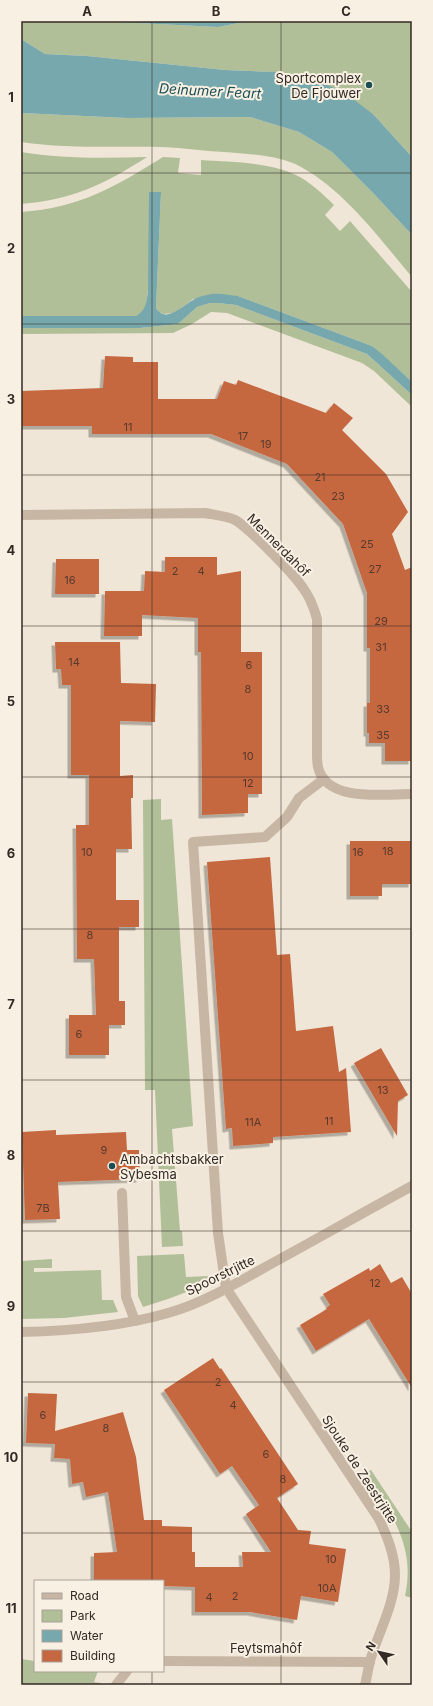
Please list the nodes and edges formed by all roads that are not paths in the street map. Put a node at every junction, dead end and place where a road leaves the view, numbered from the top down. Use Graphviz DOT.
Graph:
graph roads {
  1 [pos="21,515"];
  2 [pos="324,779"];
  3 [pos="412,794"];
  4 [pos="412,1186"];
  5 [pos="122,1193"];
  6 [pos="226,1288"];
  7 [pos="135,1321"];
  8 [pos="21,1332"];
  9 [pos="164,1661"];
  10 [pos="370,1662"];
  11 [pos="126,1672"];
  12 [pos="116,1685"];
  13 [pos="365,1685"];
  1 -- 2 [label="street, Mennerdahôf"];
  2 -- 3 [label="street"];
  2 -- 6 [label="street"];
  4 -- 6 [label="street, Spoorstrjitte"];
  5 -- 7 [label="street"];
  6 -- 7 [label="street, Spoorstrjitte"];
  6 -- 10 [label="street, Sjouke de Zeestrjitte"];
  7 -- 8 [label="street, Spoorstrjitte"];
  9 -- 10 [label="street, Feytsmahôf"];
  10 -- 13 [label="street, Sjouke de Zeestrjitte"];
  11 -- 12 [label="street"];
}
